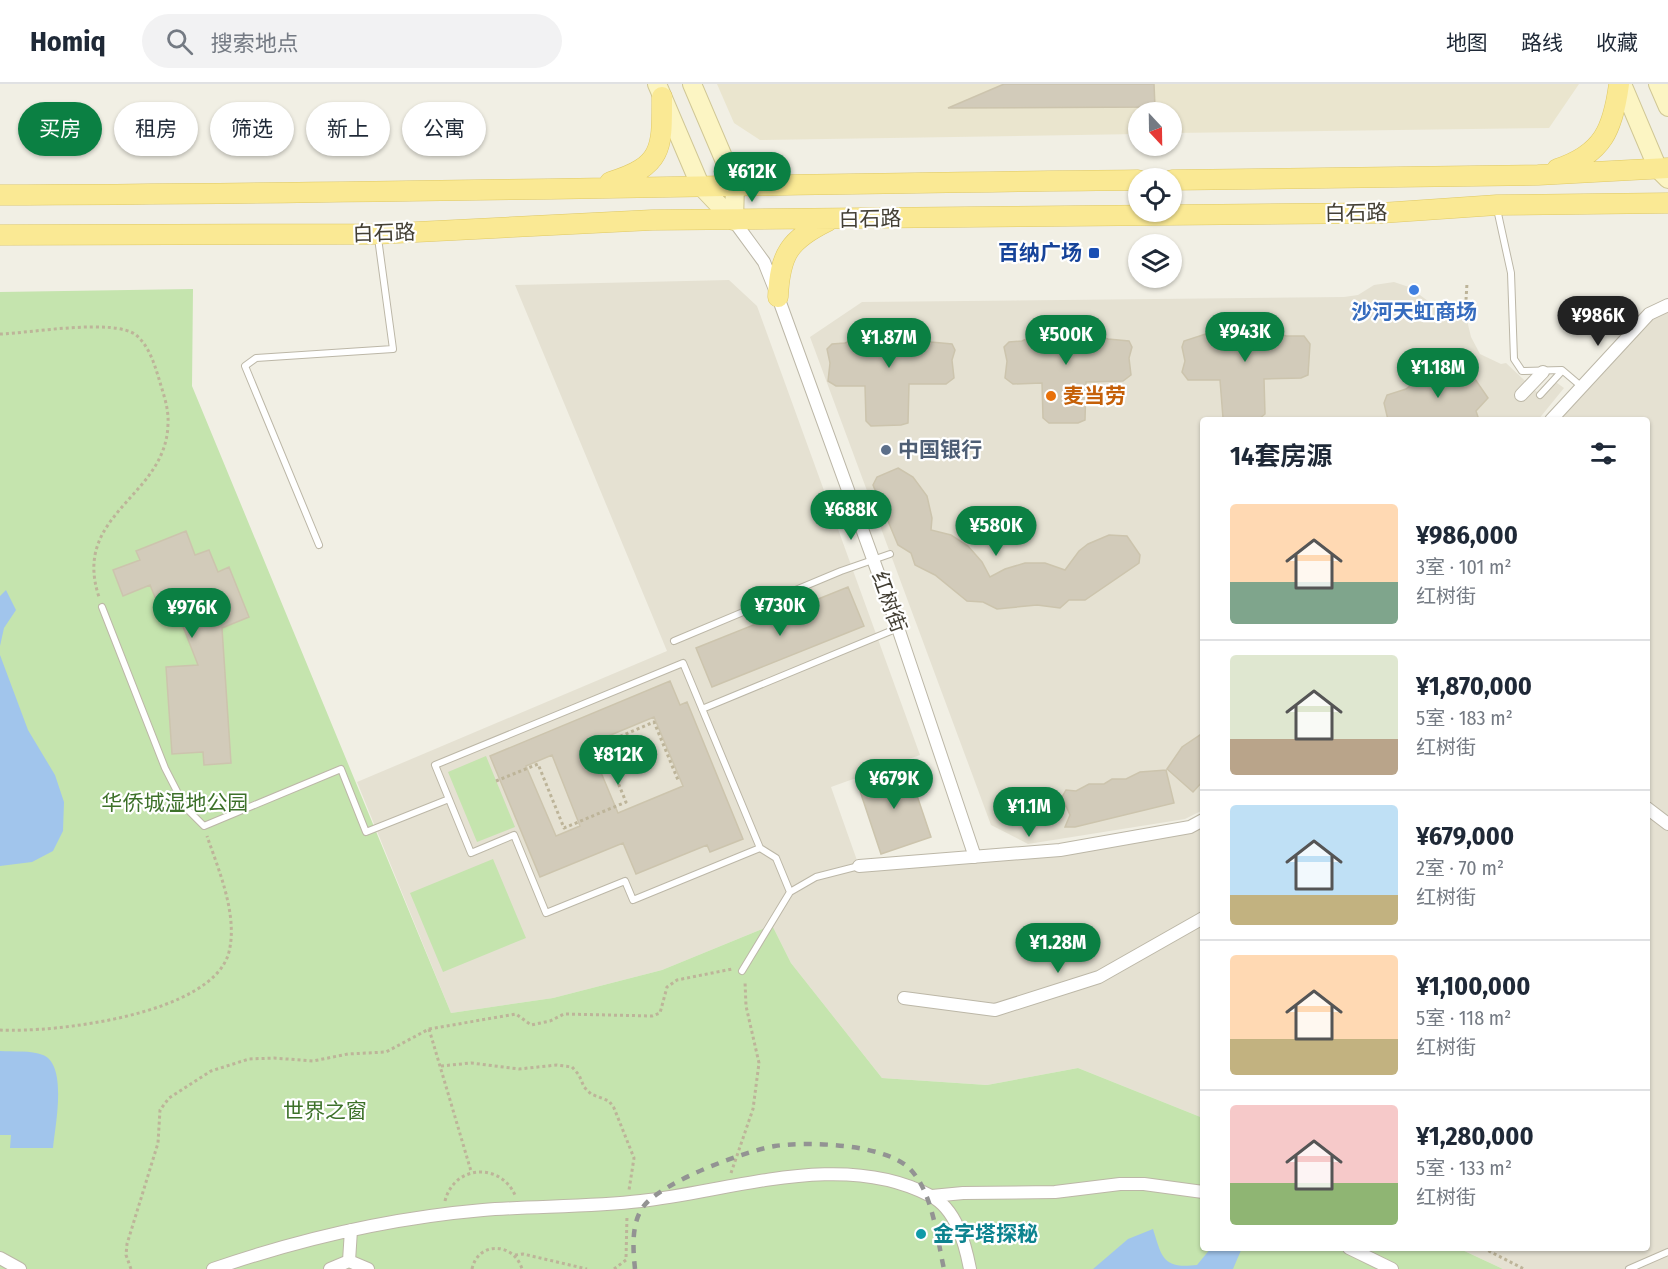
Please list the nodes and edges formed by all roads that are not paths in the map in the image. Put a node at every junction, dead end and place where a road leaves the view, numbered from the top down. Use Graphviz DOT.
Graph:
graph roads {
  1 [pos="692,84"];
  2 [pos="1621,84"];
  3 [pos="1658,84"];
  4 [pos="660,90"];
  5 [pos="1668,107"];
  6 [pos="1665,172"];
  7 [pos="1538,175"];
  8 [pos="1128,180"];
  9 [pos="1182,180"];
  10 [pos="735,184"];
  11 [pos="700,185"];
  12 [pos="593,187"];
  13 [pos="0,195"];
  14 [pos="1668,203"];
  15 [pos="1497,205"];
  16 [pos="832,220"];
  17 [pos="734,221"];
  18 [pos="377,234"];
  19 [pos="0,235"];
  20 [pos="778,297"];
  21 [pos="1668,305"];
  22 [pos="1562,370"];
  23 [pos="1543,372"];
  24 [pos="1581,387"];
  25 [pos="1521,395"];
  26 [pos="1540,395"];
  27 [pos="1554,417"];
  28 [pos="319,545"];
  29 [pos="890,554"];
  30 [pos="873,558"];
  31 [pos="102,607"];
  32 [pos="898,628"];
  33 [pos="674,641"];
  34 [pos="702,709"];
  35 [pos="449,799"];
  36 [pos="1650,810"];
  37 [pos="1200,822"];
  38 [pos="1668,824"];
  39 [pos="760,848"];
  40 [pos="975,857"];
  41 [pos="859,866"];
  42 [pos="790,892"];
  43 [pos="1200,920"];
  44 [pos="742,971"];
  45 [pos="904,998"];
  46 [pos="1200,1192"];
  47 [pos="932,1196"];
  48 [pos="351,1230"];
  49 [pos="1355,1251"];
  50 [pos="1668,1252"];
  51 [pos="0,1258"];
  52 [pos="349,1261"];
  53 [pos="20,1269"];
  54 [pos="213,1269"];
  55 [pos="330,1269"];
  56 [pos="368,1269"];
  57 [pos="970,1269"];
  58 [pos="1392,1269"];
  59 [pos="1629,1269"];
  1 -- 10 [label="street"];
  2 -- 6 [label="street"];
  2 -- 7 [label="main road"];
  3 -- 5 [label="street"];
  4 -- 11 [label="street"];
  4 -- 12 [label="main road"];
  6 -- 7 [label="main road, 白石路"];
  7 -- 9 [label="main road, 白石路"];
  8 -- 10 [label="main road, 白石路"];
  10 -- 11 [label="main road, 白石路"];
  10 -- 17 [label="street"];
  11 -- 12 [label="main road, 白石路"];
  11 -- 17 [label="street"];
  12 -- 13 [label="main road, 白石路"];
  14 -- 15 [label="main road, 白石路"];
  15 -- 16 [label="main road, 白石路"];
  15 -- 23 [label="lane"];
  16 -- 17 [label="main road, 白石路"];
  16 -- 20 [label="main road"];
  17 -- 18 [label="main road, 白石路"];
  17 -- 20 [label="street, 红树街"];
  18 -- 19 [label="main road, 白石路"];
  18 -- 28 [label="lane"];
  20 -- 30 [label="street, 红树街"];
  21 -- 24 [label="street"];
  22 -- 23 [label="lane"];
  22 -- 24 [label="lane"];
  22 -- 26 [label="lane"];
  23 -- 25 [label="street"];
  24 -- 27 [label="street"];
  29 -- 30 [label="lane"];
  30 -- 32 [label="street, 红树街"];
  30 -- 33 [label="lane"];
  31 -- 35 [label="lane"];
  32 -- 34 [label="lane"];
  32 -- 40 [label="street, 红树街"];
  34 -- 35 [label="lane"];
  34 -- 39 [label="lane"];
  35 -- 39 [label="lane"];
  36 -- 38 [label="street"];
  37 -- 40 [label="street"];
  39 -- 42 [label="lane"];
  40 -- 41 [label="street"];
  41 -- 42 [label="lane"];
  42 -- 44 [label="lane"];
  43 -- 45 [label="street"];
  46 -- 47 [label="street"];
  47 -- 48 [label="street"];
  47 -- 57 [label="street"];
  48 -- 52 [label="street"];
  48 -- 54 [label="street"];
  49 -- 58 [label="street"];
  50 -- 59 [label="lane"];
  51 -- 53 [label="street"];
  52 -- 55 [label="street"];
  52 -- 56 [label="street"];
}
